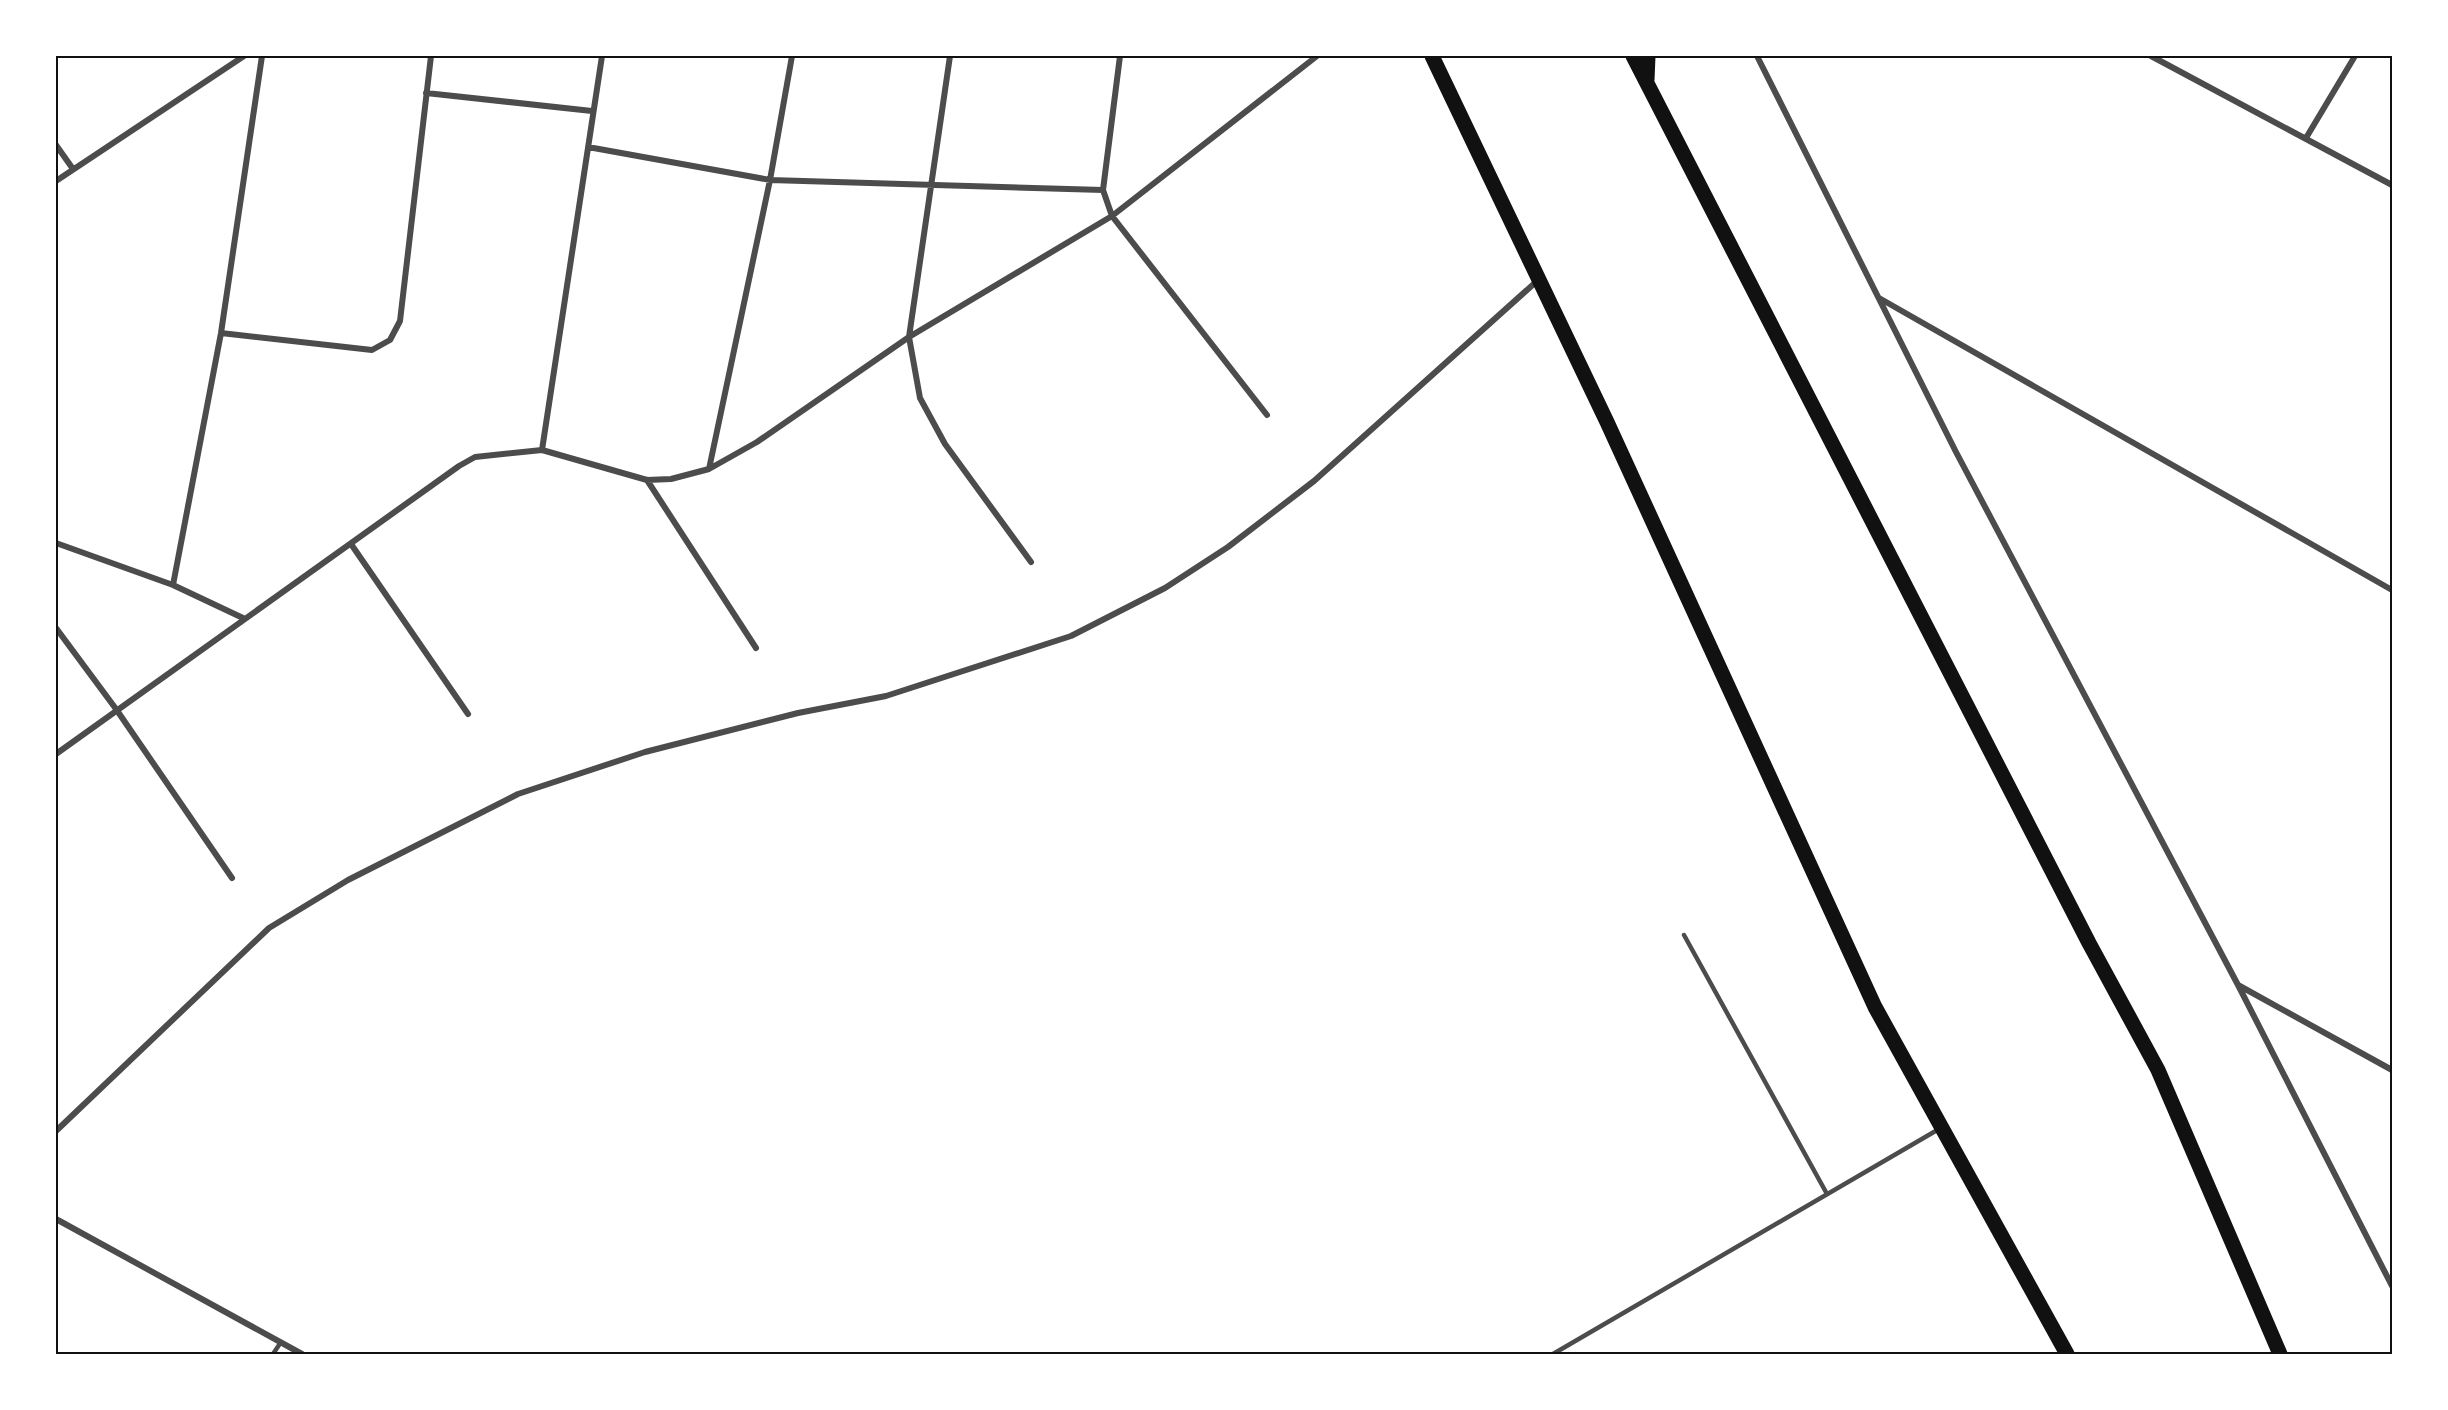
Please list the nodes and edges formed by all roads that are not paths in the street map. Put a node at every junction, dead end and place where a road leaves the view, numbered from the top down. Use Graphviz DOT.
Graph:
graph roads {
  1 [pos="244,56"];
  2 [pos="262,56"];
  3 [pos="431,56"];
  4 [pos="602,56"];
  5 [pos="792,56"];
  6 [pos="950,56"];
  7 [pos="1120,56"];
  8 [pos="1317,56"];
  9 [pos="1432,56"];
  10 [pos="1633,56"];
  11 [pos="1648,56"];
  12 [pos="1757,56"];
  13 [pos="2151,56"];
  14 [pos="2355,56"];
  15 [pos="1647,83"];
  16 [pos="426,93"];
  17 [pos="592,111"];
  18 [pos="2306,138"];
  19 [pos="56,145"];
  20 [pos="588,147"];
  21 [pos="73,169"];
  22 [pos="770,180"];
  23 [pos="56,181"];
  24 [pos="2392,185"];
  25 [pos="929,187"];
  26 [pos="1103,190"];
  27 [pos="1112,216"];
  28 [pos="1537,281"];
  29 [pos="1880,298"];
  30 [pos="221,333"];
  31 [pos="909,337"];
  32 [pos="1267,415"];
  33 [pos="542,450"];
  34 [pos="709,469"];
  35 [pos="647,480"];
  36 [pos="56,543"];
  37 [pos="351,544"];
  38 [pos="1031,562"];
  39 [pos="173,585"];
  40 [pos="2392,590"];
  41 [pos="243,618"];
  42 [pos="56,627"];
  43 [pos="756,648"];
  44 [pos="116,709"];
  45 [pos="468,714"];
  46 [pos="56,754"];
  47 [pos="232,878"];
  48 [pos="1684,935"];
  49 [pos="2238,985"];
  50 [pos="2392,1070"];
  51 [pos="1941,1128"];
  52 [pos="56,1131"];
  53 [pos="1827,1194"];
  54 [pos="56,1219"];
  55 [pos="2392,1286"];
  56 [pos="281,1342"];
  57 [pos="273,1354"];
  58 [pos="302,1354"];
  59 [pos="1553,1354"];
  60 [pos="2067,1354"];
  61 [pos="2280,1354"];
  1 -- 21 [label="street"];
  2 -- 30 [label="street"];
  3 -- 16 [label="street"];
  4 -- 17 [label="street"];
  5 -- 22 [label="street"];
  6 -- 25 [label="street"];
  7 -- 26 [label="street"];
  8 -- 27 [label="street"];
  9 -- 28 [label="main road"];
  10 -- 15 [label="main road"];
  11 -- 15 [label="main road"];
  12 -- 29 [label="street"];
  13 -- 18 [label="street"];
  14 -- 18 [label="street"];
  15 -- 61 [label="main road"];
  16 -- 17 [label="street"];
  16 -- 30 [label="street"];
  17 -- 20 [label="street"];
  18 -- 24 [label="street"];
  19 -- 21 [label="street"];
  20 -- 22 [label="street"];
  20 -- 33 [label="street"];
  21 -- 23 [label="street"];
  22 -- 25 [label="street"];
  22 -- 34 [label="street"];
  25 -- 26 [label="street"];
  25 -- 31 [label="street"];
  26 -- 27 [label="street"];
  27 -- 31 [label="street"];
  27 -- 32 [label="street"];
  28 -- 51 [label="main road"];
  28 -- 52 [label="street"];
  29 -- 40 [label="street"];
  29 -- 49 [label="street"];
  30 -- 39 [label="street"];
  31 -- 34 [label="street"];
  31 -- 38 [label="street"];
  33 -- 35 [label="street"];
  33 -- 37 [label="street"];
  34 -- 35 [label="street"];
  35 -- 43 [label="street"];
  36 -- 39 [label="street"];
  37 -- 41 [label="street"];
  37 -- 45 [label="street"];
  39 -- 41 [label="street"];
  41 -- 44 [label="street"];
  42 -- 44 [label="street"];
  44 -- 46 [label="street"];
  44 -- 47 [label="street"];
  48 -- 53 [label="lane"];
  49 -- 50 [label="street"];
  49 -- 55 [label="street"];
  51 -- 53 [label="lane"];
  51 -- 60 [label="main road"];
  53 -- 59 [label="lane"];
  54 -- 56 [label="street"];
  56 -- 57 [label="lane"];
  56 -- 58 [label="street"];
}
